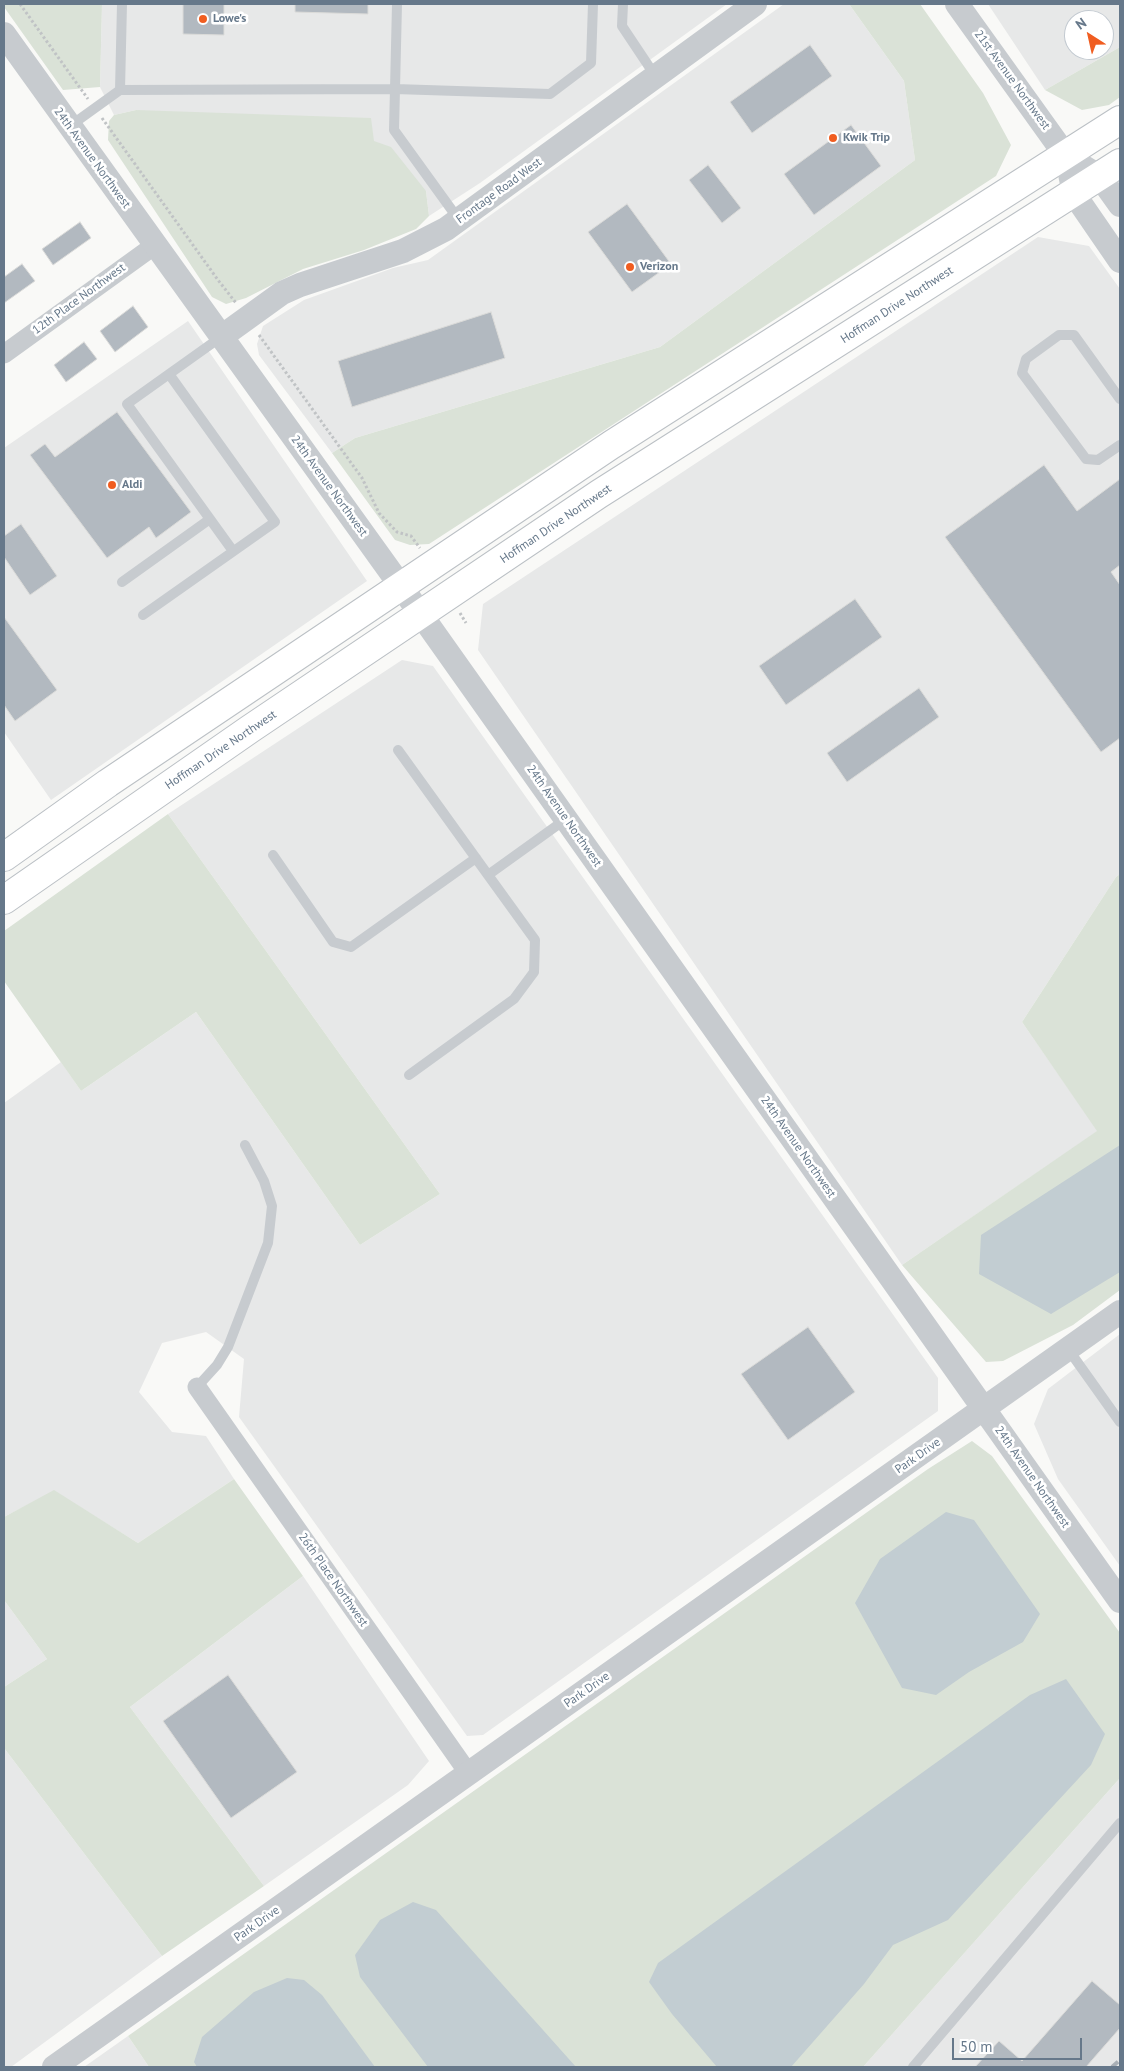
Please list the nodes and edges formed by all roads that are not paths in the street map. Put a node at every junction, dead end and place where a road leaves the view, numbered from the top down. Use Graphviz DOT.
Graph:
graph roads {
  1 [pos="122,4"];
  2 [pos="397,4"];
  3 [pos="593,4"];
  4 [pos="623,4"];
  5 [pos="957,4"];
  6 [pos="747,6"];
  7 [pos="4,34"];
  8 [pos="656,77"];
  9 [pos="395,89"];
  10 [pos="120,90"];
  11 [pos="1120,120"];
  12 [pos="70,126"];
  13 [pos="1066,156"];
  14 [pos="1110,170"];
  15 [pos="1074,194"];
  16 [pos="1120,205"];
  17 [pos="459,220"];
  18 [pos="155,245"];
  19 [pos="1120,261"];
  20 [pos="222,336"];
  21 [pos="4,354"];
  22 [pos="169,374"];
  23 [pos="1120,399"];
  24 [pos="1120,444"];
  25 [pos="210,519"];
  26 [pos="232,552"];
  27 [pos="122,582"];
  28 [pos="400,585"];
  29 [pos="420,614"];
  30 [pos="143,616"];
  31 [pos="398,750"];
  32 [pos="566,820"];
  33 [pos="273,854"];
  34 [pos="4,857"];
  35 [pos="476,858"];
  36 [pos="488,875"];
  37 [pos="4,900"];
  38 [pos="409,1075"];
  39 [pos="245,1145"];
  40 [pos="1120,1312"];
  41 [pos="1068,1350"];
  42 [pos="197,1387"];
  43 [pos="984,1409"];
  44 [pos="1120,1422"];
  45 [pos="1120,1601"];
  46 [pos="469,1774"];
  47 [pos="1120,1823"];
  48 [pos="54,2067"];
  49 [pos="913,2067"];
  1 -- 10 [label="lane"];
  2 -- 9 [label="lane"];
  3 -- 9 [label="lane"];
  4 -- 8 [label="lane"];
  5 -- 13 [label="street, 21st Avenue Northwest"];
  6 -- 8 [label="street, Frontage Road West"];
  7 -- 12 [label="street, 24th Avenue Northwest"];
  8 -- 17 [label="street, Frontage Road West"];
  9 -- 10 [label="lane"];
  9 -- 17 [label="lane"];
  10 -- 12 [label="lane"];
  11 -- 13 [label="main road"];
  12 -- 18 [label="street, 24th Avenue Northwest"];
  13 -- 14 [label="street, 21st Avenue Northwest"];
  13 -- 15 [label="street, 21st Avenue Northwest"];
  13 -- 28 [label="main road"];
  14 -- 15 [label="main road, Hoffman Drive Northwest"];
  14 -- 16 [label="street, 21st Avenue Northwest"];
  15 -- 19 [label="street, 21st Avenue Northwest"];
  15 -- 29 [label="main road, Hoffman Drive Northwest"];
  17 -- 20 [label="street, Frontage Road West"];
  18 -- 20 [label="street, 24th Avenue Northwest"];
  18 -- 21 [label="street, 12th Place Northwest"];
  20 -- 22 [label="lane"];
  20 -- 28 [label="street, 24th Avenue Northwest"];
  22 -- 25 [label="lane"];
  22 -- 26 [label="lane"];
  23 -- 24 [label="lane"];
  25 -- 26 [label="lane"];
  25 -- 27 [label="lane"];
  26 -- 30 [label="lane"];
  28 -- 29 [label="street, 24th Avenue Northwest"];
  28 -- 34 [label="main road"];
  29 -- 32 [label="street, 24th Avenue Northwest"];
  29 -- 37 [label="main road, Hoffman Drive Northwest"];
  31 -- 35 [label="lane"];
  32 -- 36 [label="lane"];
  32 -- 43 [label="street, 24th Avenue Northwest"];
  33 -- 35 [label="lane"];
  35 -- 36 [label="lane"];
  36 -- 38 [label="lane"];
  39 -- 42 [label="lane"];
  40 -- 41 [label="street, Park Drive"];
  41 -- 43 [label="street, Park Drive"];
  41 -- 44 [label="lane"];
  42 -- 46 [label="street, 26th Place Northwest"];
  43 -- 45 [label="street, 24th Avenue Northwest"];
  43 -- 46 [label="street, Park Drive"];
  46 -- 48 [label="street, Park Drive"];
  47 -- 49 [label="lane"];
}
